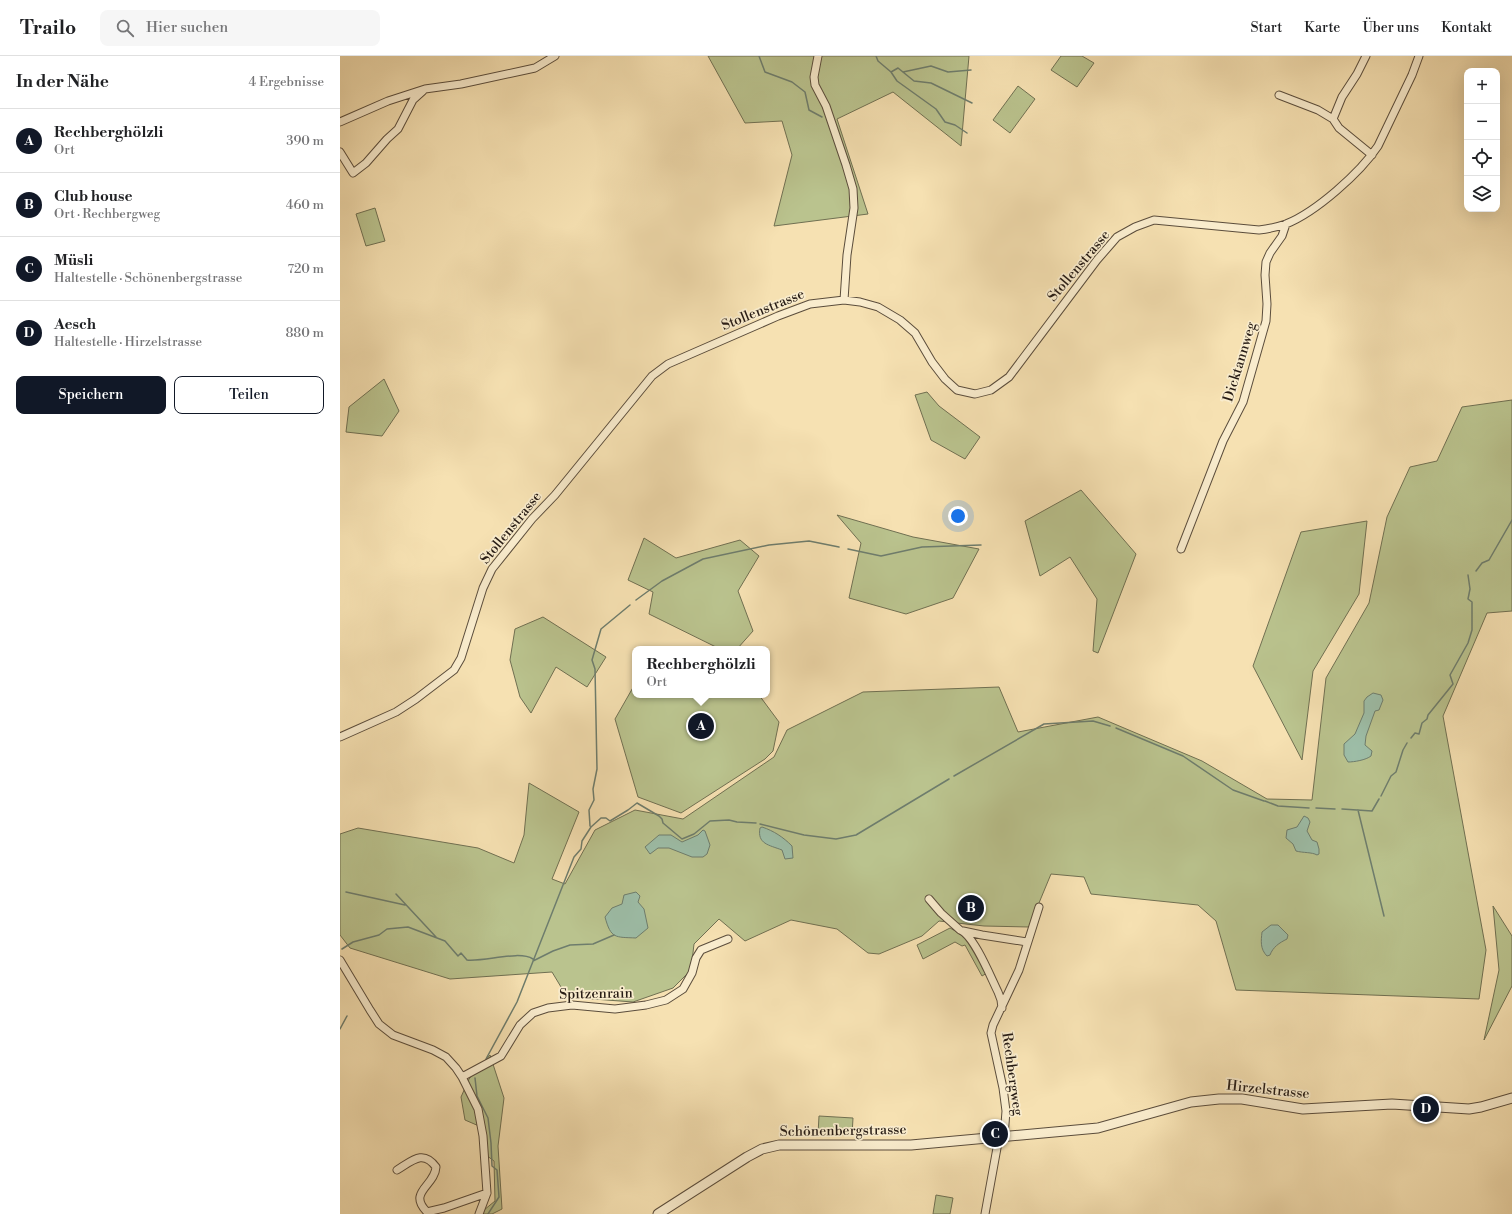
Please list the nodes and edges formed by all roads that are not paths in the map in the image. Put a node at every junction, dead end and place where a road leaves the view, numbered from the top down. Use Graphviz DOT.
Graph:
graph roads {
  1 [pos="555,56"];
  2 [pos="818,56"];
  3 [pos="1366,56"];
  4 [pos="1419,56"];
  5 [pos="425,89"];
  6 [pos="1279,95"];
  7 [pos="1333,119"];
  8 [pos="340,122"];
  9 [pos="340,152"];
  10 [pos="1372,155"];
  11 [pos="1286,224"];
  12 [pos="844,300"];
  13 [pos="1181,549"];
  14 [pos="340,737"];
  15 [pos="929,899"];
  16 [pos="1039,907"];
  17 [pos="963,931"];
  18 [pos="728,939"];
  19 [pos="1027,942"];
  20 [pos="340,960"];
  21 [pos="1002,1008"];
  22 [pos="462,1077"];
  23 [pos="1512,1098"];
  24 [pos="1001,1137"];
  25 [pos="396,1170"];
  26 [pos="487,1193"];
  27 [pos="479,1214"];
  28 [pos="658,1214"];
  29 [pos="985,1214"];
  1 -- 5 [label="street"];
  2 -- 12 [label="street"];
  3 -- 7 [label="street"];
  4 -- 10 [label="street, Stollenstrasse"];
  5 -- 8 [label="street"];
  5 -- 9 [label="street"];
  6 -- 7 [label="street"];
  7 -- 10 [label="street"];
  10 -- 11 [label="street, Stollenstrasse"];
  11 -- 12 [label="street, Stollenstrasse"];
  11 -- 13 [label="street, Dicktannweg"];
  12 -- 14 [label="street, Stollenstrasse"];
  15 -- 17 [label="street"];
  16 -- 19 [label="street, Rechbergweg"];
  17 -- 19 [label="street"];
  17 -- 21 [label="street"];
  18 -- 22 [label="street, Spitzenrain"];
  19 -- 21 [label="street, Rechbergweg"];
  20 -- 22 [label="street"];
  21 -- 24 [label="street, Rechbergweg"];
  22 -- 26 [label="street"];
  23 -- 24 [label="street, Hirzelstrasse"];
  24 -- 28 [label="street, Schönenbergstrasse"];
  24 -- 29 [label="street, Rechbergweg"];
  25 -- 26 [label="street"];
  26 -- 27 [label="street"];
}
